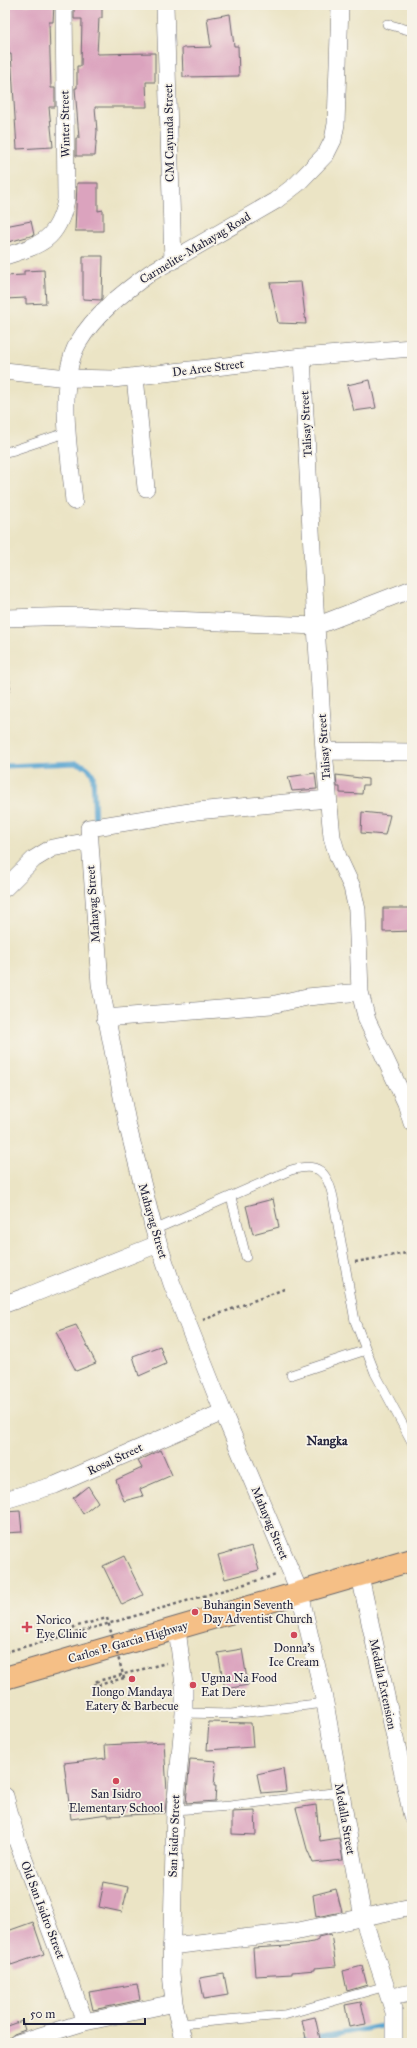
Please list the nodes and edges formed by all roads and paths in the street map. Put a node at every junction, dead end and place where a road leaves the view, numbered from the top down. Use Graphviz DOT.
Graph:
graph roads {
  1 [pos="64,5"];
  2 [pos="166,5"];
  3 [pos="340,5"];
  4 [pos="387,24"];
  5 [pos="412,31"];
  6 [pos="5,256"];
  7 [pos="173,261"];
  8 [pos="412,348"];
  9 [pos="302,357"];
  10 [pos="5,371"];
  11 [pos="135,377"];
  12 [pos="67,378"];
  13 [pos="68,432"];
  14 [pos="5,452"];
  15 [pos="146,488"];
  16 [pos="74,501"];
  17 [pos="412,589"];
  18 [pos="5,618"];
  19 [pos="316,626"];
  20 [pos="5,638"];
  21 [pos="10,692"];
  22 [pos="324,751"];
  23 [pos="412,752"];
  24 [pos="328,799"];
  25 [pos="89,834"];
  26 [pos="5,888"];
  27 [pos="360,992"];
  28 [pos="105,1018"];
  29 [pos="409,1102"];
  30 [pos="412,1123"];
  31 [pos="231,1196"];
  32 [pos="156,1237"];
  33 [pos="412,1252"];
  34 [pos="246,1257"];
  35 [pos="346,1264"];
  36 [pos="287,1288"];
  37 [pos="5,1304"];
  38 [pos="188,1326"];
  39 [pos="366,1350"];
  40 [pos="291,1375"];
  41 [pos="223,1412"];
  42 [pos="412,1442"];
  43 [pos="5,1500"];
  44 [pos="412,1560"];
  45 [pos="291,1571"];
  46 [pos="360,1576"];
  47 [pos="300,1593"];
  48 [pos="177,1629"];
  49 [pos="76,1633"];
  50 [pos="5,1652"];
  51 [pos="182,1660"];
  52 [pos="5,1678"];
  53 [pos="325,1703"];
  54 [pos="184,1713"];
  55 [pos="340,1792"];
  56 [pos="5,1796"];
  57 [pos="174,1810"];
  58 [pos="412,1813"];
  59 [pos="11,1843"];
  60 [pos="407,1908"];
  61 [pos="363,1918"];
  62 [pos="171,1946"];
  63 [pos="388,1992"];
  64 [pos="412,1993"];
  65 [pos="174,2003"];
  66 [pos="86,2022"];
  67 [pos="179,2024"];
  68 [pos="17,2043"];
  69 [pos="184,2043"];
  70 [pos="394,2043"];
  1 -- 6 [label="street, Winter Street"];
  2 -- 7 [label="street, CM Cayunda Street"];
  3 -- 7 [label="street, Carmelite-Mahayag Road"];
  4 -- 5 [label="lane"];
  7 -- 12 [label="street, Carmelite-Mahayag Road"];
  8 -- 9 [label="street, De Arce Street"];
  9 -- 11 [label="street, De Arce Street"];
  9 -- 19 [label="street, Talisay Street"];
  10 -- 12 [label="street, De Arce Street"];
  11 -- 12 [label="street, De Arce Street"];
  11 -- 15 [label="street"];
  12 -- 13 [label="street, Carmelite-Mahayag Road"];
  13 -- 14 [label="lane"];
  13 -- 16 [label="street, Carmelite-Mahayag Road"];
  17 -- 19 [label="street"];
  18 -- 19 [label="street"];
  19 -- 22 [label="street, Talisay Street"];
  20 -- 21 [label="path"];
  22 -- 23 [label="street"];
  22 -- 24 [label="street, Talisay Street"];
  24 -- 25 [label="street"];
  24 -- 27 [label="street, Talisay Street"];
  25 -- 26 [label="street"];
  25 -- 28 [label="street, Mahayag Street"];
  27 -- 28 [label="street"];
  27 -- 29 [label="street, Talisay Street"];
  28 -- 32 [label="street, Mahayag Street"];
  29 -- 30 [label="street, Talisay Street"];
  31 -- 32 [label="lane"];
  31 -- 34 [label="lane"];
  31 -- 35 [label="lane"];
  32 -- 37 [label="street"];
  32 -- 38 [label="street, Mahayag Street"];
  33 -- 35 [label="path"];
  35 -- 39 [label="lane"];
  36 -- 38 [label="path"];
  38 -- 41 [label="street, Mahayag Street"];
  39 -- 40 [label="lane"];
  39 -- 42 [label="lane"];
  41 -- 43 [label="street, Rosal Street"];
  41 -- 45 [label="street, Mahayag Street"];
  44 -- 46 [label="highway, Carlos P. Garcia Highway"];
  45 -- 47 [label="street, Mahayag Street"];
  45 -- 49 [label="path"];
  46 -- 47 [label="highway, Carlos P. Garcia Highway"];
  46 -- 58 [label="street, Medalla Extension"];
  47 -- 48 [label="highway, Carlos P. Garcia Highway"];
  47 -- 53 [label="street, Medalla Street"];
  48 -- 51 [label="street, San Isidro Street"];
  48 -- 52 [label="highway, Carlos P. Garcia Highway"];
  49 -- 50 [label="path"];
  49 -- 51 [label="path, bridge"];
  51 -- 54 [label="street, San Isidro Street"];
  53 -- 54 [label="lane"];
  53 -- 55 [label="street, Medalla Street"];
  54 -- 57 [label="street, San Isidro Street"];
  55 -- 57 [label="lane"];
  55 -- 61 [label="street, Medalla Street"];
  56 -- 59 [label="street, Old San Isidro Street"];
  57 -- 62 [label="street, San Isidro Street"];
  59 -- 66 [label="street, Old San Isidro Street"];
  60 -- 61 [label="street"];
  61 -- 62 [label="street"];
  61 -- 63 [label="street, Medalla Street"];
  62 -- 65 [label="street, San Isidro Street"];
  63 -- 64 [label="street"];
  63 -- 67 [label="lane"];
  63 -- 70 [label="street, Medalla Street"];
  65 -- 66 [label="street"];
  65 -- 67 [label="street, San Isidro Street"];
  66 -- 68 [label="street"];
  67 -- 69 [label="street, San Isidro Street"];
}
